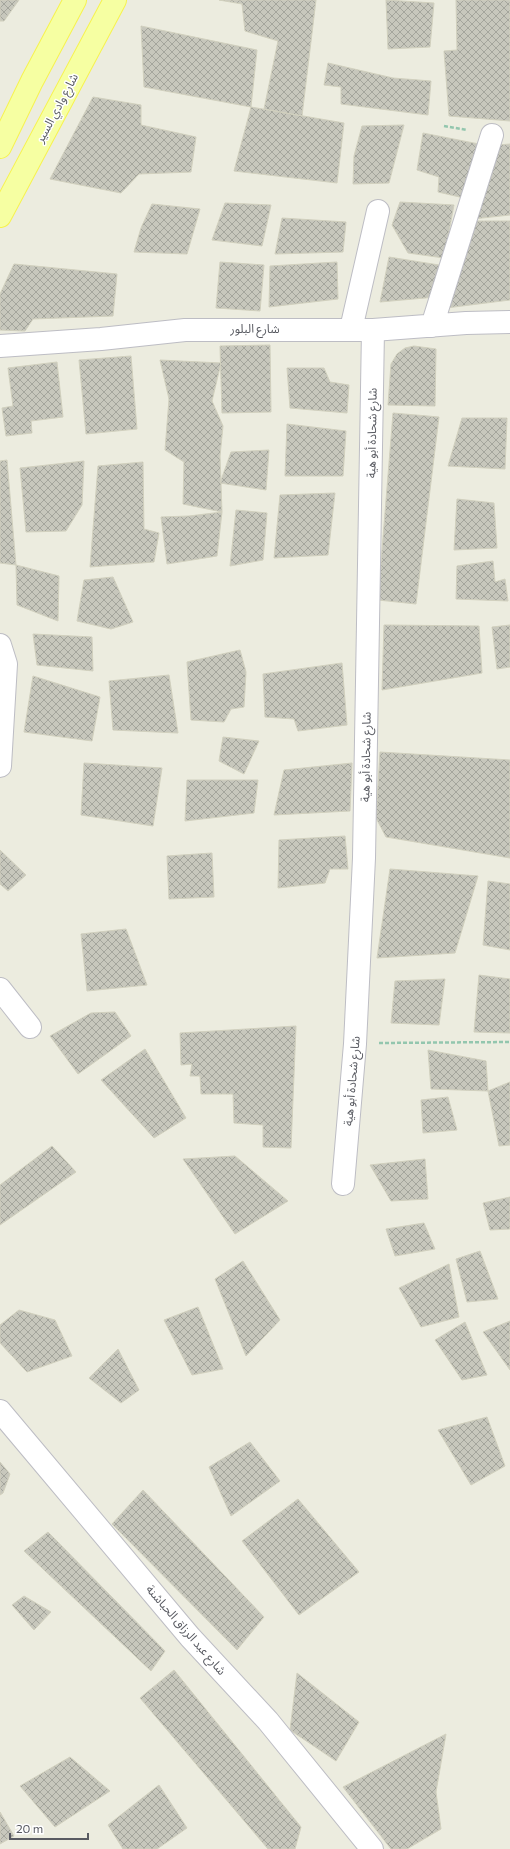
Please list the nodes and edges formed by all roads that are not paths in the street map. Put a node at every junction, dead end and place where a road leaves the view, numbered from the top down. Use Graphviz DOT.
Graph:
graph roads {
  1 [pos="74,0"];
  2 [pos="115,0"];
  3 [pos="492,135"];
  4 [pos="0,147"];
  5 [pos="378,211"];
  6 [pos="0,216"];
  7 [pos="510,322"];
  8 [pos="432,326"];
  9 [pos="350,329"];
  10 [pos="373,330"];
  11 [pos="0,346"];
  12 [pos="0,645"];
  13 [pos="0,766"];
  14 [pos="0,989"];
  15 [pos="30,1027"];
  16 [pos="343,1184"];
  17 [pos="0,1411"];
  18 [pos="368,1848"];
  1 -- 4 [label="main road"];
  2 -- 6 [label="main road, شارع وادي السير"];
  3 -- 8 [label="street"];
  5 -- 9 [label="street"];
  7 -- 8 [label="street, شارع البلور"];
  8 -- 10 [label="street, شارع البلور"];
  9 -- 10 [label="street, شارع البلور"];
  9 -- 11 [label="street, شارع البلور"];
  10 -- 16 [label="street, شارع شحادة أبو هية"];
  12 -- 13 [label="street"];
  14 -- 15 [label="street"];
  17 -- 18 [label="street, شارع عبد الرزاق الحباشنة"];
}
